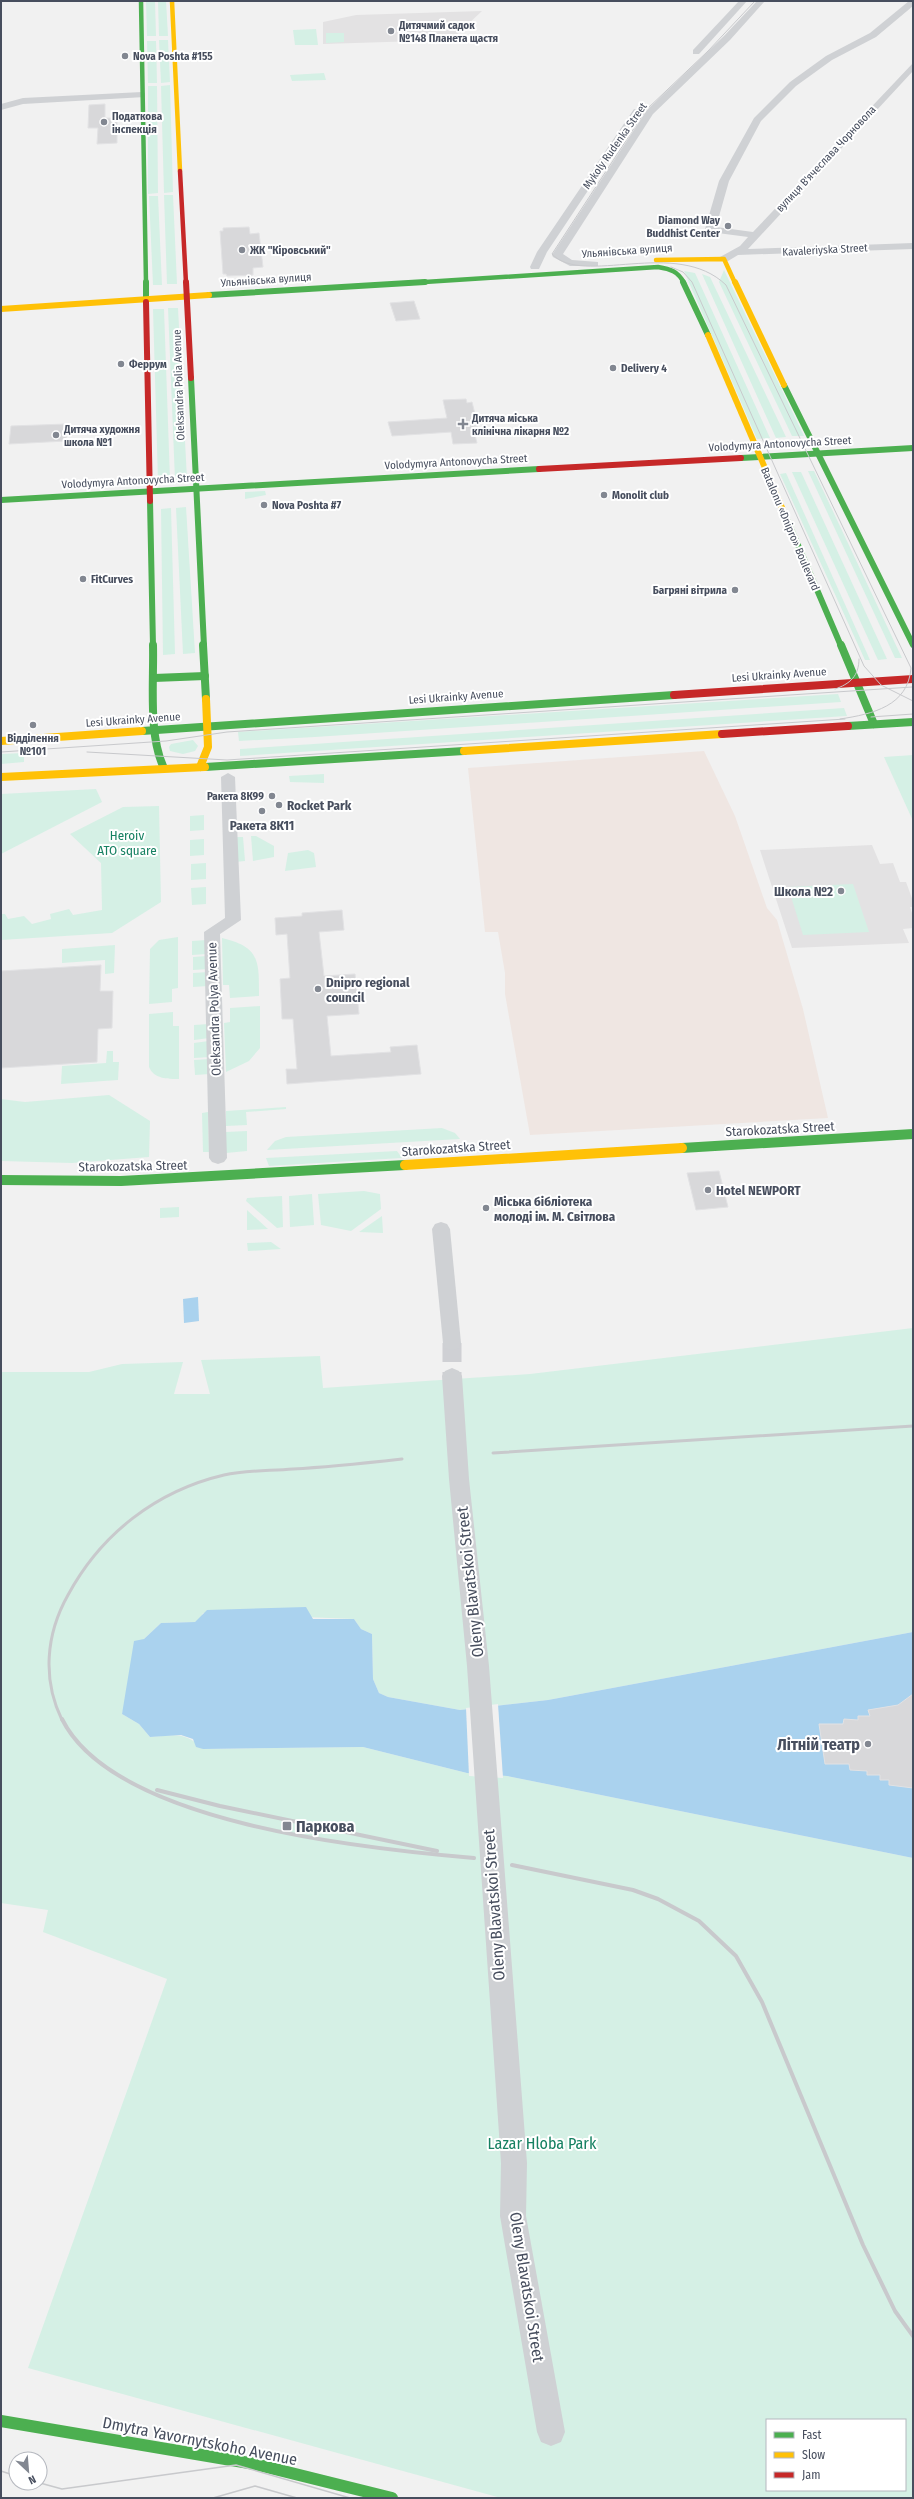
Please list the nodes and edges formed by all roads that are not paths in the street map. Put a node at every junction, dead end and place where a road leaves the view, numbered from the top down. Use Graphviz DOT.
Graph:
graph roads {
  1 [pos="141,1"];
  2 [pos="172,1"];
  3 [pos="743,1"];
  4 [pos="761,1"];
  5 [pos="913,2"];
  6 [pos="689,58"];
  7 [pos="913,66"];
  8 [pos="142,95"];
  9 [pos="645,102"];
  10 [pos="1,107"];
  11 [pos="755,235"];
  12 [pos="913,246"];
  13 [pos="738,252"];
  14 [pos="557,255"];
  15 [pos="724,259"];
  16 [pos="702,260"];
  17 [pos="594,264"];
  18 [pos="534,270"];
  19 [pos="676,271"];
  20 [pos="516,275"];
  21 [pos="188,297"];
  22 [pos="146,300"];
  23 [pos="1,309"];
  24 [pos="913,448"];
  25 [pos="820,454"];
  26 [pos="759,457"];
  27 [pos="195,489"];
  28 [pos="150,492"];
  29 [pos="1,500"];
  30 [pos="913,645"];
  31 [pos="205,676"];
  32 [pos="154,678"];
  33 [pos="913,679"];
  34 [pos="856,682"];
  35 [pos="913,722"];
  36 [pos="874,724"];
  37 [pos="208,726"];
  38 [pos="155,730"];
  39 [pos="1,741"];
  40 [pos="200,767"];
  41 [pos="164,768"];
  42 [pos="1,777"];
  43 [pos="228,777"];
  44 [pos="913,1134"];
  45 [pos="218,1158"];
  46 [pos="1,1180"];
  47 [pos="441,1229"];
  48 [pos="452,1343"];
  49 [pos="452,1376"];
  50 [pos="1,2421"];
  51 [pos="551,2432"];
  52 [pos="392,2498"];
  1 -- 8 [label="main road"];
  2 -- 21 [label="main road, Oleksandra Polia Avenue"];
  3 -- 6 [label="street"];
  4 -- 14 [label="street, Mykoly Rudenka Street"];
  5 -- 11 [label="street"];
  7 -- 11 [label="street, вулиця В'ячеслава Чорновола"];
  8 -- 10 [label="street"];
  8 -- 22 [label="main road"];
  9 -- 18 [label="street, Mykoly Rudenka Street"];
  11 -- 13 [label="street, вулиця В'ячеслава Чорновола"];
  12 -- 13 [label="street, Kavaleriyska Street"];
  13 -- 15 [label="street"];
  14 -- 17 [label="street"];
  14 -- 18 [label="street, Mykoly Rudenka Street"];
  15 -- 16 [label="main road, Ульянівська вулиця"];
  15 -- 25 [label="main road"];
  16 -- 17 [label="main road, Ульянівська вулиця"];
  16 -- 19 [label="main road"];
  17 -- 18 [label="main road, Ульянівська вулиця"];
  18 -- 19 [label="main road, Ульянівська вулиця"];
  18 -- 20 [label="street, Mykoly Rudenka Street"];
  19 -- 26 [label="main road, Batalonu «Dnipro» Boulevard"];
  20 -- 21 [label="main road, Ульянівська вулиця"];
  21 -- 22 [label="main road, Ульянівська вулиця"];
  21 -- 27 [label="main road, Oleksandra Polia Avenue"];
  22 -- 23 [label="main road, Ульянівська вулиця"];
  22 -- 28 [label="main road"];
  24 -- 25 [label="main road, Volodymyra Antonovycha Street"];
  25 -- 26 [label="main road, Volodymyra Antonovycha Street"];
  25 -- 30 [label="main road"];
  26 -- 27 [label="main road, Volodymyra Antonovycha Street"];
  26 -- 34 [label="main road, Batalonu «Dnipro» Boulevard"];
  27 -- 28 [label="main road, Volodymyra Antonovycha Street"];
  27 -- 31 [label="main road, Oleksandra Polia Avenue"];
  28 -- 29 [label="main road, Volodymyra Antonovycha Street"];
  28 -- 32 [label="main road"];
  31 -- 32 [label="main road"];
  31 -- 37 [label="main road, Oleksandra Polia Avenue"];
  32 -- 38 [label="main road"];
  33 -- 34 [label="main road, Lesi Ukrainky Avenue"];
  34 -- 36 [label="main road, Batalonu «Dnipro» Boulevard"];
  34 -- 37 [label="main road, Lesi Ukrainky Avenue"];
  35 -- 36 [label="main road"];
  36 -- 40 [label="main road"];
  37 -- 38 [label="main road, Lesi Ukrainky Avenue"];
  37 -- 40 [label="main road, Oleksandra Polia Avenue"];
  38 -- 39 [label="main road, Lesi Ukrainky Avenue"];
  38 -- 41 [label="main road"];
  40 -- 41 [label="main road"];
  41 -- 42 [label="main road"];
  43 -- 45 [label="street, Oleksandra Polya Avenue"];
  44 -- 46 [label="main road, Starokozatska Street"];
  47 -- 48 [label="street"];
  49 -- 51 [label="street, Oleny Blavatskoi Street"];
  50 -- 52 [label="main road, Dmytra Yavornytskoho Avenue"];
}
